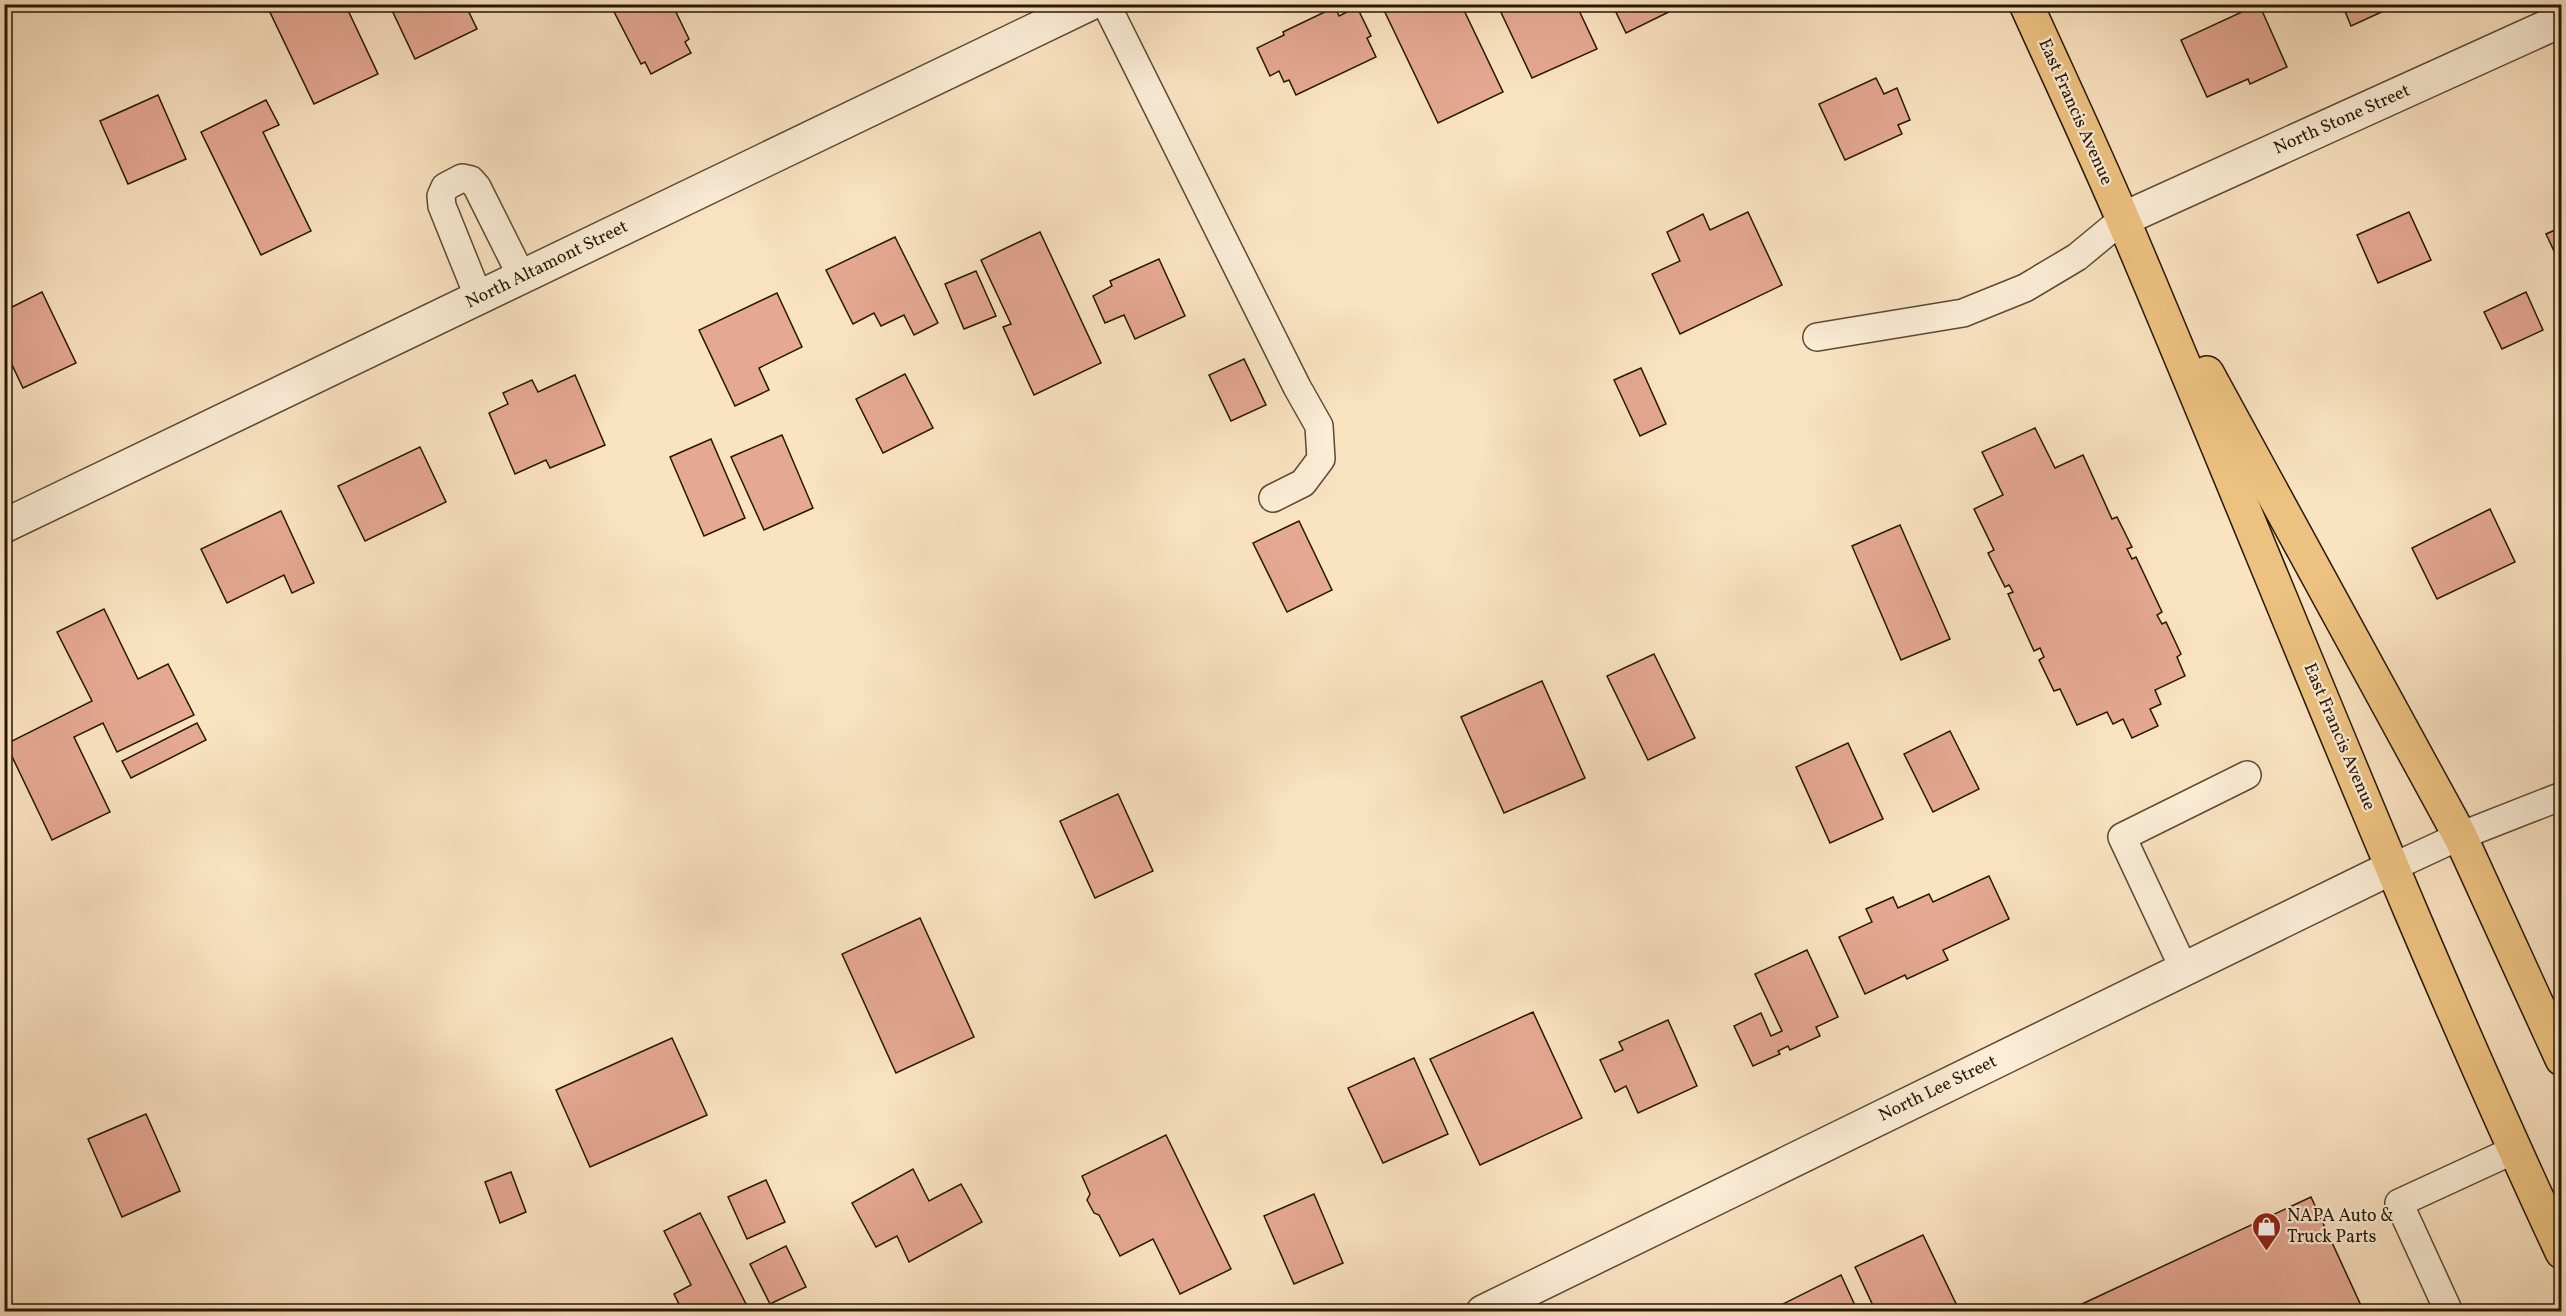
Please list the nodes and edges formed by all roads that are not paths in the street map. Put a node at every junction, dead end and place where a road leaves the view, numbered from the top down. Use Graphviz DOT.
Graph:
graph roads {
  1 [pos="1089,4"];
  2 [pos="1106,4"];
  3 [pos="2026,4"];
  4 [pos="2562,20"];
  5 [pos="2123,219"];
  6 [pos="522,277"];
  7 [pos="479,298"];
  8 [pos="1816,337"];
  9 [pos="1273,498"];
  10 [pos="4,526"];
  11 [pos="2247,775"];
  12 [pos="2562,796"];
  13 [pos="2460,836"];
  14 [pos="2393,867"];
  15 [pos="2184,969"];
  16 [pos="2558,1042"];
  17 [pos="2514,1150"];
  18 [pos="2562,1252"];
  19 [pos="1484,1311"];
  20 [pos="2449,1311"];
  1 -- 6 [label="street, North Altamont Street"];
  2 -- 9 [label="lane"];
  3 -- 5 [label="main road, East Francis Avenue"];
  4 -- 5 [label="street, North Stone Street"];
  5 -- 8 [label="lane"];
  5 -- 13 [label="main road, East Francis Avenue"];
  5 -- 14 [label="main road, East Francis Avenue"];
  6 -- 7 [label="street, North Altamont Street"];
  6 -- 7 [label="lane"];
  7 -- 10 [label="street, North Altamont Street"];
  11 -- 15 [label="lane"];
  12 -- 13 [label="lane"];
  13 -- 14 [label="lane"];
  13 -- 16 [label="main road, East Francis Avenue"];
  14 -- 15 [label="street, North Lee Street"];
  14 -- 17 [label="main road, East Francis Avenue"];
  15 -- 19 [label="street, North Lee Street"];
  17 -- 18 [label="main road, East Francis Avenue"];
  17 -- 20 [label="lane"];
}
